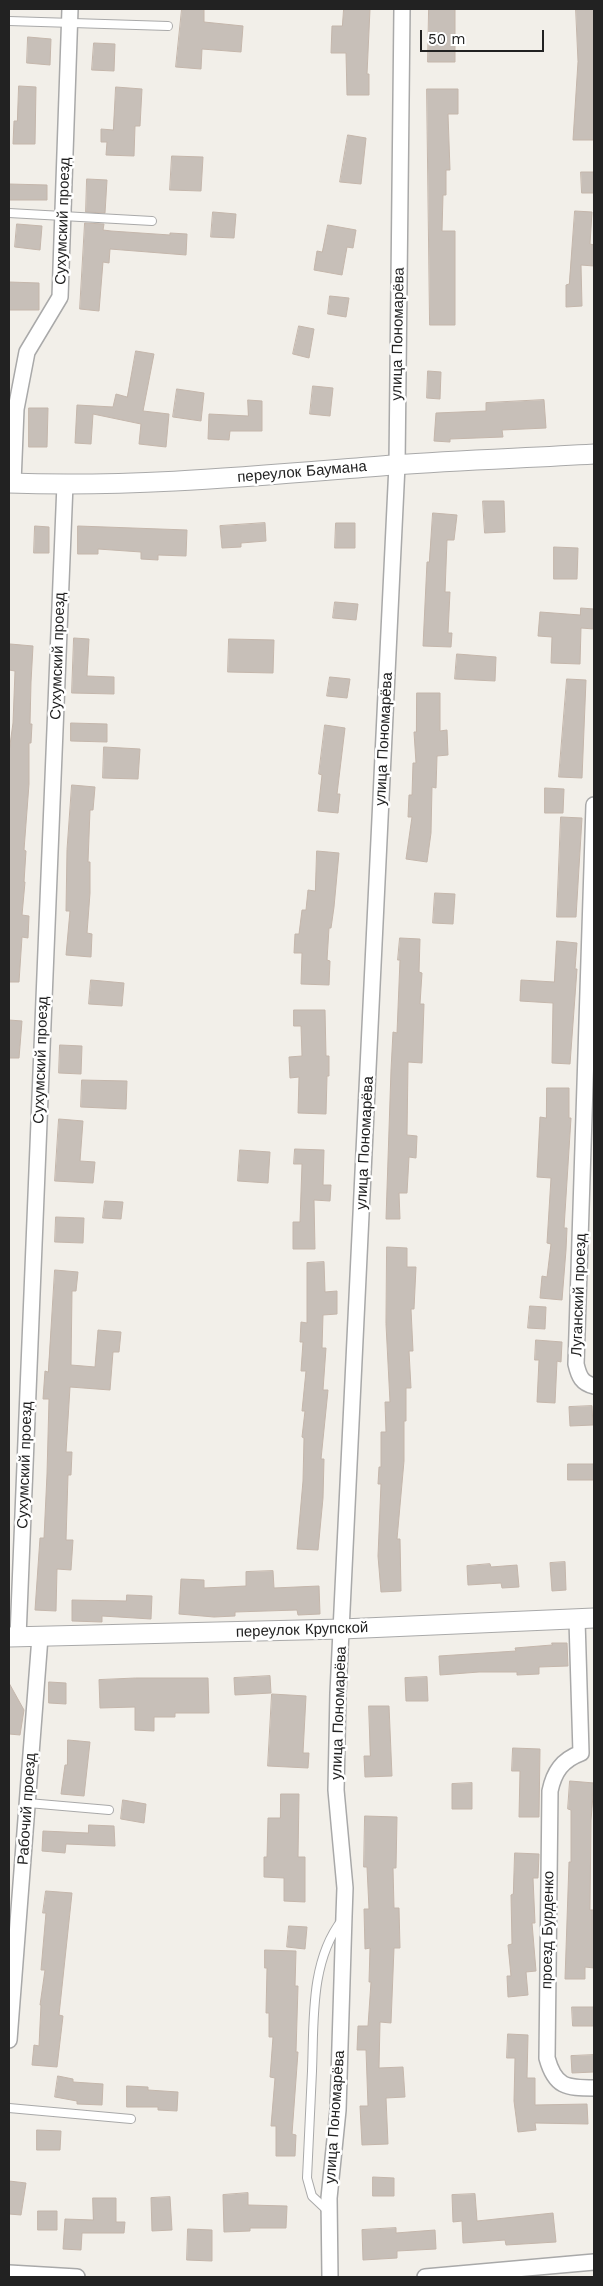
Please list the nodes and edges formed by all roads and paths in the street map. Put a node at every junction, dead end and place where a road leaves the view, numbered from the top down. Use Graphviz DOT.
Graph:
graph roads {
  1 [pos="402,9"];
  2 [pos="70,16"];
  3 [pos="9,22"];
  4 [pos="168,26"];
  5 [pos="9,212"];
  6 [pos="63,215"];
  7 [pos="152,221"];
  8 [pos="594,454"];
  9 [pos="397,464"];
  10 [pos="11,483"];
  11 [pos="65,484"];
  12 [pos="594,805"];
  13 [pos="594,1386"];
  14 [pos="586,1619"];
  15 [pos="342,1629"];
  16 [pos="14,1637"];
  17 [pos="40,1637"];
  18 [pos="587,1753"];
  19 [pos="28,1803"];
  20 [pos="109,1810"];
  21 [pos="344,1916"];
  22 [pos="9,2040"];
  23 [pos="594,2088"];
  24 [pos="9,2108"];
  25 [pos="131,2119"];
  26 [pos="330,2212"];
  27 [pos="594,2262"];
  28 [pos="9,2272"];
  29 [pos="30,2276"];
  30 [pos="77,2277"];
  31 [pos="330,2277"];
  32 [pos="425,2277"];
  1 -- 9 [label="street, улица Пономарёва"];
  2 -- 3 [label="lane"];
  2 -- 4 [label="lane"];
  2 -- 6 [label="street, Сухумский проезд"];
  5 -- 6 [label="lane"];
  6 -- 7 [label="lane"];
  6 -- 10 [label="street, Сухумский проезд"];
  8 -- 9 [label="street, переулок Баумана"];
  9 -- 11 [label="street, переулок Баумана"];
  9 -- 15 [label="street, улица Пономарёва"];
  10 -- 11 [label="street, переулок Баумана"];
  11 -- 16 [label="street, Сухумский проезд"];
  12 -- 13 [label="street, Луганский проезд"];
  14 -- 15 [label="street, переулок Крупской"];
  14 -- 18 [label="street, проезд Бурденко"];
  15 -- 17 [label="street, переулок Крупской"];
  15 -- 21 [label="street, улица Пономарёва"];
  16 -- 17 [label="street, переулок Крупской"];
  17 -- 19 [label="street, Рабочий проезд"];
  18 -- 23 [label="street, проезд Бурденко"];
  19 -- 20 [label="lane"];
  19 -- 22 [label="street, Рабочий проезд"];
  21 -- 26 [label="street, улица Пономарёва"];
  21 -- 26 [label="lane"];
  24 -- 25 [label="lane"];
  26 -- 31 [label="street, улица Пономарёва"];
  27 -- 32 [label="street"];
  28 -- 29 [label="street"];
  29 -- 30 [label="street"];
}
